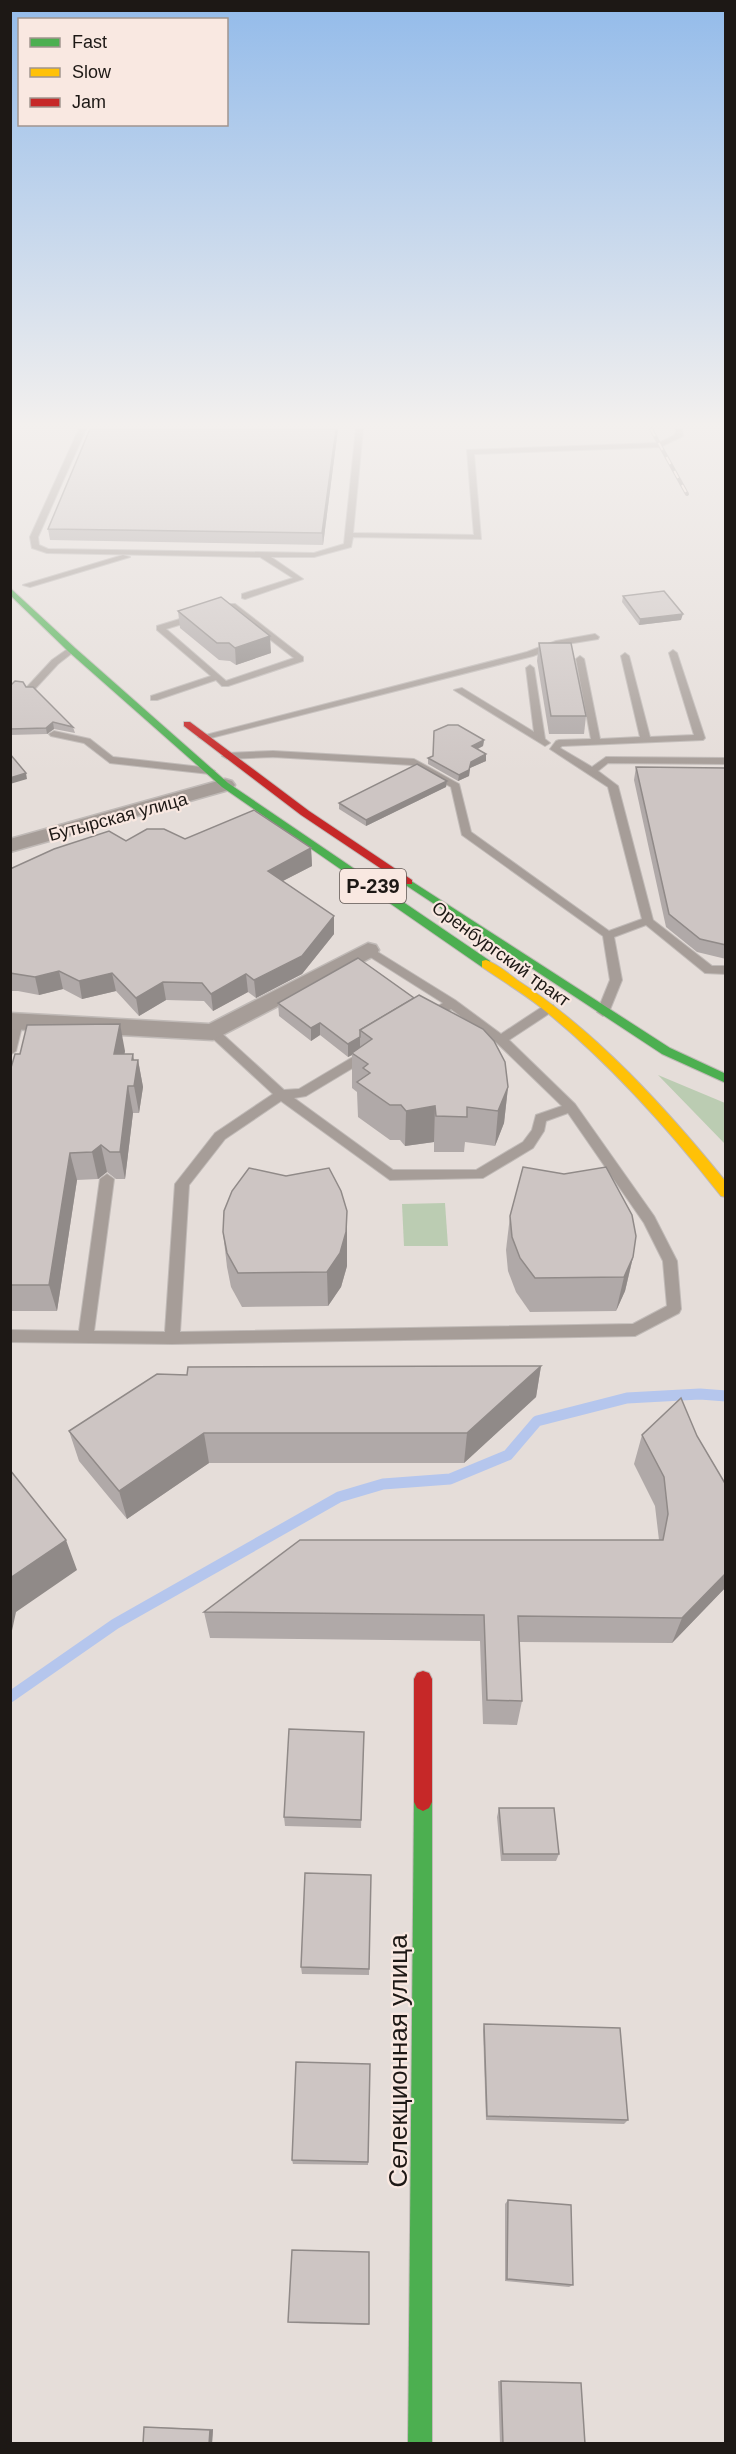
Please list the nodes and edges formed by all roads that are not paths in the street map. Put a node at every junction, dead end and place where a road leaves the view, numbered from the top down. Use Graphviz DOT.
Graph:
graph roads {
  1 [pos="35,544"];
  2 [pos="348,544"];
  3 [pos="138,553"];
  4 [pos="263,555"];
  5 [pos="27,585"];
  6 [pos="10,590"];
  7 [pos="245,596"];
  8 [pos="595,637"];
  9 [pos="72,650"];
  10 [pos="673,653"];
  11 [pos="625,656"];
  12 [pos="580,659"];
  13 [pos="530,668"];
  14 [pos="217,677"];
  15 [pos="30,689"];
  16 [pos="459,690"];
  17 [pos="150,694"];
  18 [pos="54,734"];
  19 [pos="203,737"];
  20 [pos="540,740"];
  21 [pos="646,741"];
  22 [pos="596,742"];
  23 [pos="555,749"];
  24 [pos="227,756"];
  25 [pos="726,761"];
  26 [pos="210,771"];
  27 [pos="592,771"];
  28 [pos="225,786"];
  29 [pos="10,846"];
  30 [pos="648,921"];
  31 [pos="608,935"];
  32 [pos="368,950"];
  33 [pos="726,970"];
  34 [pos="451,1003"];
  35 [pos="549,1008"];
  36 [pos="603,1012"];
  37 [pos="14,1022"];
  38 [pos="411,1027"];
  39 [pos="213,1032"];
  40 [pos="501,1040"];
  41 [pos="382,1045"];
  42 [pos="10,1051"];
  43 [pos="724,1078"];
  44 [pos="281,1095"];
  45 [pos="572,1107"];
  46 [pos="107,1179"];
  47 [pos="726,1192"];
  48 [pos="10,1336"];
  49 [pos="86,1336"];
  50 [pos="172,1338"];
  51 [pos="423,1679"];
  52 [pos="420,2444"];
  1 -- 3 [label="lane"];
  2 -- 4 [label="lane"];
  3 -- 4 [label="lane"];
  3 -- 5 [label="lane"];
  4 -- 7 [label="lane"];
  6 -- 9 [label="main road, Оренбургский тракт / Р-239"];
  8 -- 19 [label="lane"];
  9 -- 15 [label="lane"];
  9 -- 26 [label="main road, Оренбургский тракт / Р-239"];
  10 -- 21 [label="lane"];
  11 -- 21 [label="lane"];
  12 -- 22 [label="lane"];
  13 -- 20 [label="lane"];
  14 -- 14 [label="lane"];
  14 -- 17 [label="lane"];
  16 -- 20 [label="lane"];
  17 -- 19 [label="main road, Оренбургский тракт / Р-239"];
  18 -- 26 [label="lane"];
  19 -- 24 [label="main road, Оренбургский тракт / Р-239"];
  20 -- 23 [label="lane"];
  21 -- 22 [label="lane"];
  22 -- 23 [label="lane"];
  23 -- 27 [label="lane"];
  24 -- 31 [label="lane"];
  24 -- 36 [label="main road, Оренбургский тракт / Р-239"];
  25 -- 27 [label="lane"];
  26 -- 28 [label="main road, Оренбургский тракт / Р-239"];
  27 -- 30 [label="lane"];
  28 -- 29 [label="street, Бутырская улица"];
  28 -- 35 [label="main road, Оренбургский тракт / Р-239"];
  30 -- 31 [label="lane"];
  30 -- 33 [label="lane"];
  31 -- 36 [label="lane"];
  32 -- 34 [label="lane"];
  32 -- 39 [label="street"];
  34 -- 38 [label="lane"];
  34 -- 40 [label="lane"];
  35 -- 40 [label="lane"];
  35 -- 47 [label="main road, Оренбургский тракт / Р-239"];
  36 -- 43 [label="main road, Оренбургский тракт / Р-239"];
  37 -- 39 [label="street"];
  37 -- 42 [label="lane"];
  39 -- 44 [label="lane"];
  40 -- 45 [label="lane"];
  41 -- 44 [label="lane"];
  44 -- 45 [label="lane"];
  44 -- 50 [label="lane"];
  45 -- 50 [label="lane"];
  46 -- 49 [label="lane"];
  48 -- 49 [label="lane"];
  49 -- 50 [label="lane"];
  51 -- 52 [label="main road, Селекционная улица"];
}
